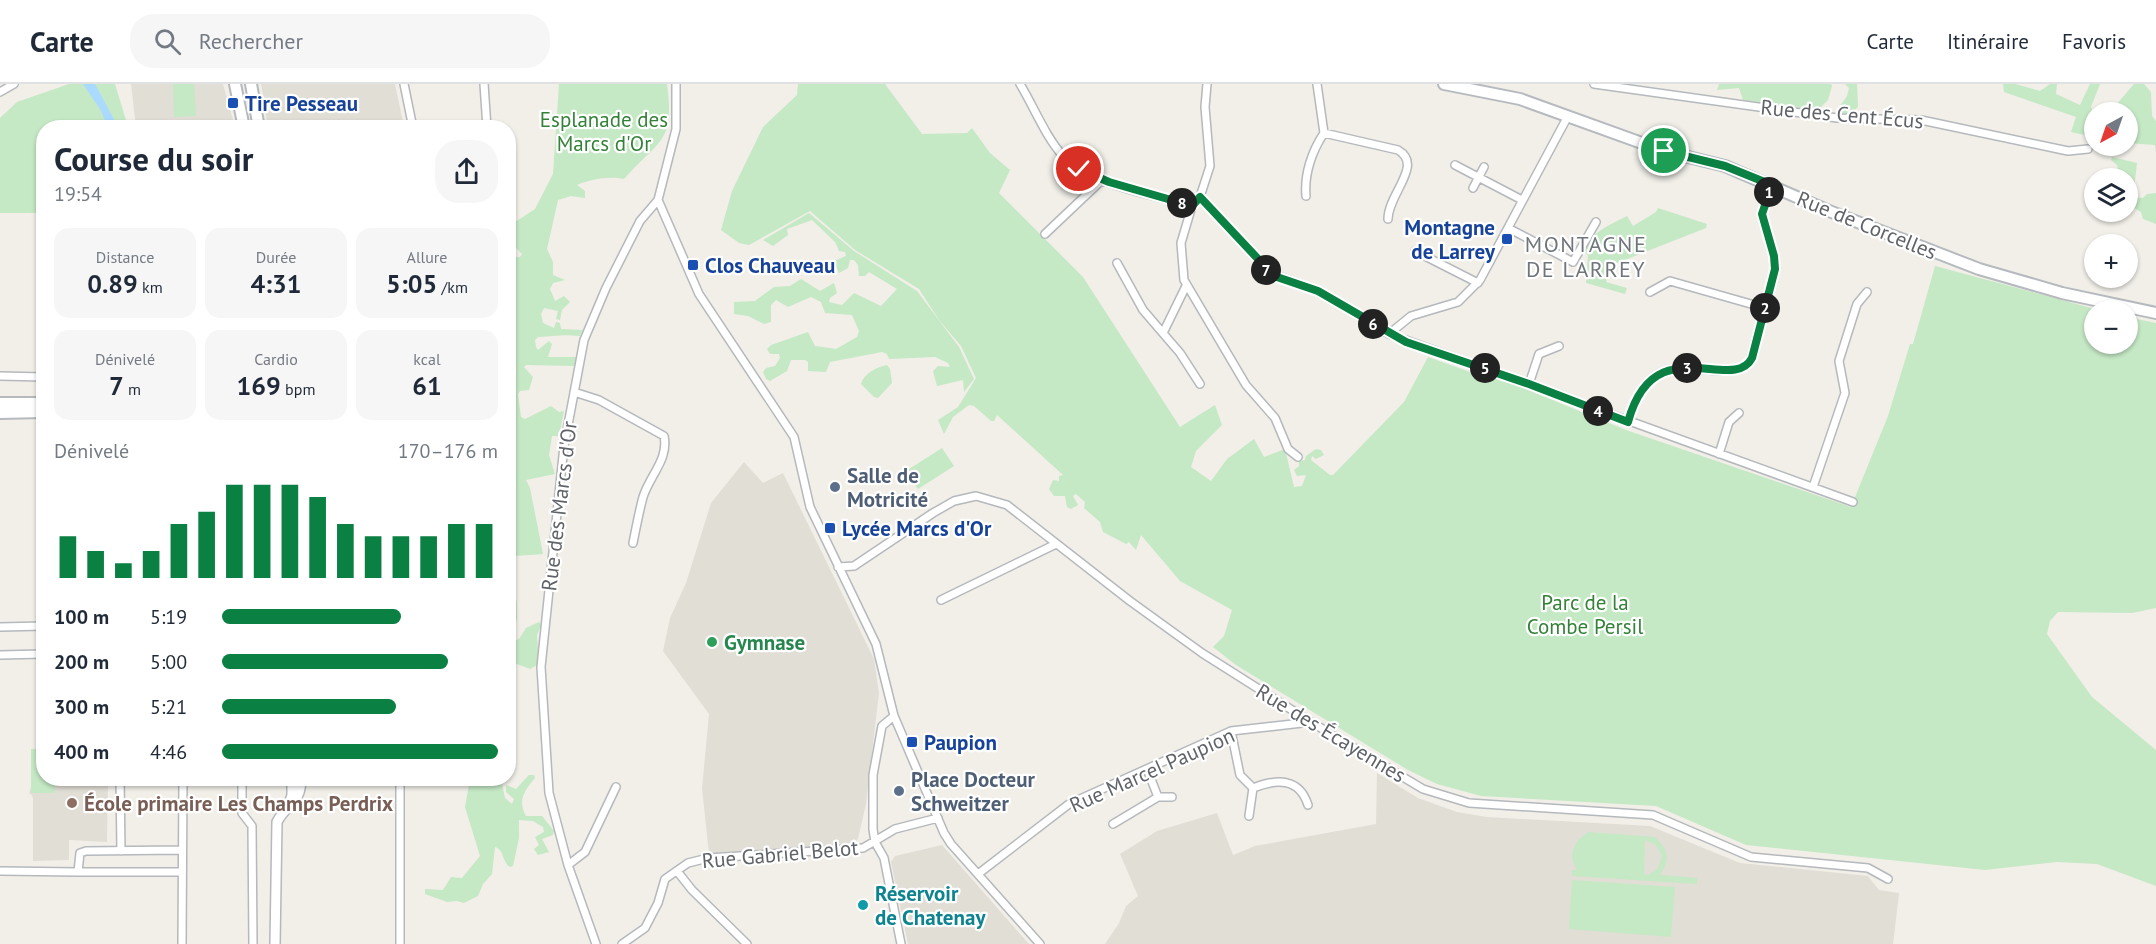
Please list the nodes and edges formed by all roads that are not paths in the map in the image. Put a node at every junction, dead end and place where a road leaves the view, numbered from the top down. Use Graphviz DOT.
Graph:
graph roads {
  1 [pos="15,84"];
  2 [pos="235,84"];
  3 [pos="251,84"];
  4 [pos="404,84"];
  5 [pos="484,84"];
  6 [pos="676,84"];
  7 [pos="1020,84"];
  8 [pos="1207,84"];
  9 [pos="1317,84"];
  10 [pos="1444,84"];
  11 [pos="1594,84"];
  12 [pos="1462,85"];
  13 [pos="0,92"];
  14 [pos="1568,116"];
  15 [pos="242,120"];
  16 [pos="258,120"];
  17 [pos="411,120"];
  18 [pos="487,120"];
  19 [pos="1324,133"];
  20 [pos="2084,149"];
  21 [pos="1455,165"];
  22 [pos="1484,167"];
  23 [pos="1478,177"];
  24 [pos="1102,180"];
  25 [pos="1772,185"];
  26 [pos="1473,188"];
  27 [pos="1306,196"];
  28 [pos="1200,197"];
  29 [pos="658,200"];
  30 [pos="1522,200"];
  31 [pos="1192,206"];
  32 [pos="1388,219"];
  33 [pos="1596,222"];
  34 [pos="1508,228"];
  35 [pos="1045,234"];
  36 [pos="1415,251"];
  37 [pos="1117,263"];
  38 [pos="1478,283"];
  39 [pos="1186,286"];
  40 [pos="1650,292"];
  41 [pos="1867,292"];
  42 [pos="1765,308"];
  43 [pos="2156,313"];
  44 [pos="1163,333"];
  45 [pos="1389,334"];
  46 [pos="1558,345"];
  47 [pos="0,376"];
  48 [pos="36,377"];
  49 [pos="1200,384"];
  50 [pos="1529,384"];
  51 [pos="574,392"];
  52 [pos="0,403"];
  53 [pos="36,403"];
  54 [pos="36,412"];
  55 [pos="0,413"];
  56 [pos="1738,413"];
  57 [pos="1628,422"];
  58 [pos="1719,454"];
  59 [pos="1298,457"];
  60 [pos="1813,487"];
  61 [pos="1853,502"];
  62 [pos="633,543"];
  63 [pos="1056,544"];
  64 [pos="838,567"];
  65 [pos="941,600"];
  66 [pos="36,626"];
  67 [pos="0,627"];
  68 [pos="36,654"];
  69 [pos="0,655"];
  70 [pos="894,716"];
  71 [pos="1311,722"];
  72 [pos="1231,731"];
  73 [pos="1147,769"];
  74 [pos="120,786"];
  75 [pos="183,786"];
  76 [pos="242,786"];
  77 [pos="292,786"];
  78 [pos="300,786"];
  79 [pos="400,786"];
  80 [pos="616,787"];
  81 [pos="1253,788"];
  82 [pos="1158,797"];
  83 [pos="1172,797"];
  84 [pos="1308,805"];
  85 [pos="288,808"];
  86 [pos="1249,816"];
  87 [pos="938,818"];
  88 [pos="1113,824"];
  89 [pos="875,842"];
  90 [pos="181,850"];
  91 [pos="121,851"];
  92 [pos="567,865"];
  93 [pos="0,871"];
  94 [pos="677,871"];
  95 [pos="78,872"];
  96 [pos="181,872"];
  97 [pos="978,874"];
  98 [pos="1888,879"];
  99 [pos="182,944"];
  100 [pos="253,944"];
  101 [pos="275,944"];
  102 [pos="400,944"];
  103 [pos="596,944"];
  104 [pos="622,944"];
  105 [pos="747,944"];
  106 [pos="901,944"];
  107 [pos="1040,944"];
  1 -- 13 [label="street"];
  2 -- 15 [label="main road"];
  3 -- 16 [label="main road"];
  4 -- 17 [label="street"];
  5 -- 18 [label="street"];
  6 -- 29 [label="street, Rue des Marcs d'Or"];
  7 -- 24 [label="street"];
  8 -- 28 [label="street"];
  9 -- 19 [label="street"];
  10 -- 12 [label="main road, Rue de Corcelles"];
  11 -- 20 [label="street, Rue des Cent Écus"];
  12 -- 14 [label="main road, Rue de Corcelles"];
  14 -- 25 [label="main road, Rue de Corcelles"];
  14 -- 30 [label="street"];
  19 -- 27 [label="street"];
  19 -- 32 [label="street"];
  21 -- 23 [label="street"];
  22 -- 23 [label="street"];
  23 -- 26 [label="street"];
  23 -- 30 [label="street"];
  24 -- 31 [label="street"];
  24 -- 35 [label="street"];
  25 -- 42 [label="street"];
  25 -- 43 [label="main road, Rue de Corcelles"];
  28 -- 31 [label="street"];
  28 -- 45 [label="street"];
  29 -- 51 [label="street, Rue des Marcs d'Or"];
  29 -- 64 [label="street"];
  30 -- 34 [label="street"];
  31 -- 39 [label="street"];
  33 -- 34 [label="street"];
  34 -- 38 [label="street"];
  36 -- 38 [label="street"];
  37 -- 44 [label="street"];
  38 -- 45 [label="street"];
  39 -- 44 [label="street"];
  39 -- 59 [label="street"];
  40 -- 42 [label="street"];
  41 -- 60 [label="street"];
  42 -- 57 [label="street"];
  44 -- 49 [label="street"];
  45 -- 50 [label="street"];
  46 -- 50 [label="street"];
  47 -- 48 [label="street"];
  50 -- 57 [label="street"];
  51 -- 62 [label="street"];
  51 -- 92 [label="street, Rue des Marcs d'Or"];
  52 -- 53 [label="main road"];
  54 -- 55 [label="main road"];
  56 -- 58 [label="street"];
  57 -- 58 [label="street"];
  58 -- 60 [label="street"];
  60 -- 61 [label="street"];
  63 -- 64 [label="street, Rue des Écayennes"];
  63 -- 65 [label="street"];
  63 -- 71 [label="street, Rue des Écayennes"];
  64 -- 70 [label="street"];
  66 -- 67 [label="street"];
  68 -- 69 [label="street"];
  70 -- 87 [label="street"];
  70 -- 89 [label="street"];
  71 -- 72 [label="street, Rue Marcel Paupion"];
  71 -- 98 [label="street, Rue des Écayennes"];
  72 -- 73 [label="street, Rue Marcel Paupion"];
  72 -- 81 [label="street"];
  73 -- 82 [label="street"];
  73 -- 97 [label="street, Rue Marcel Paupion"];
  74 -- 91 [label="street"];
  75 -- 90 [label="street"];
  76 -- 100 [label="street"];
  77 -- 85 [label="street"];
  78 -- 85 [label="street"];
  79 -- 102 [label="street"];
  80 -- 92 [label="street"];
  81 -- 84 [label="street"];
  81 -- 86 [label="street"];
  82 -- 83 [label="street"];
  82 -- 88 [label="street"];
  85 -- 101 [label="street"];
  87 -- 89 [label="street, Rue Gabriel Belot"];
  87 -- 97 [label="street"];
  89 -- 94 [label="street, Rue Gabriel Belot"];
  89 -- 106 [label="street"];
  90 -- 91 [label="street"];
  90 -- 96 [label="street"];
  91 -- 95 [label="street"];
  92 -- 103 [label="street, Rue des Marcs d'Or"];
  93 -- 95 [label="street"];
  94 -- 104 [label="street, Rue Gabriel Belot"];
  94 -- 105 [label="street"];
  95 -- 96 [label="street"];
  96 -- 99 [label="street"];
  97 -- 107 [label="street"];
}
